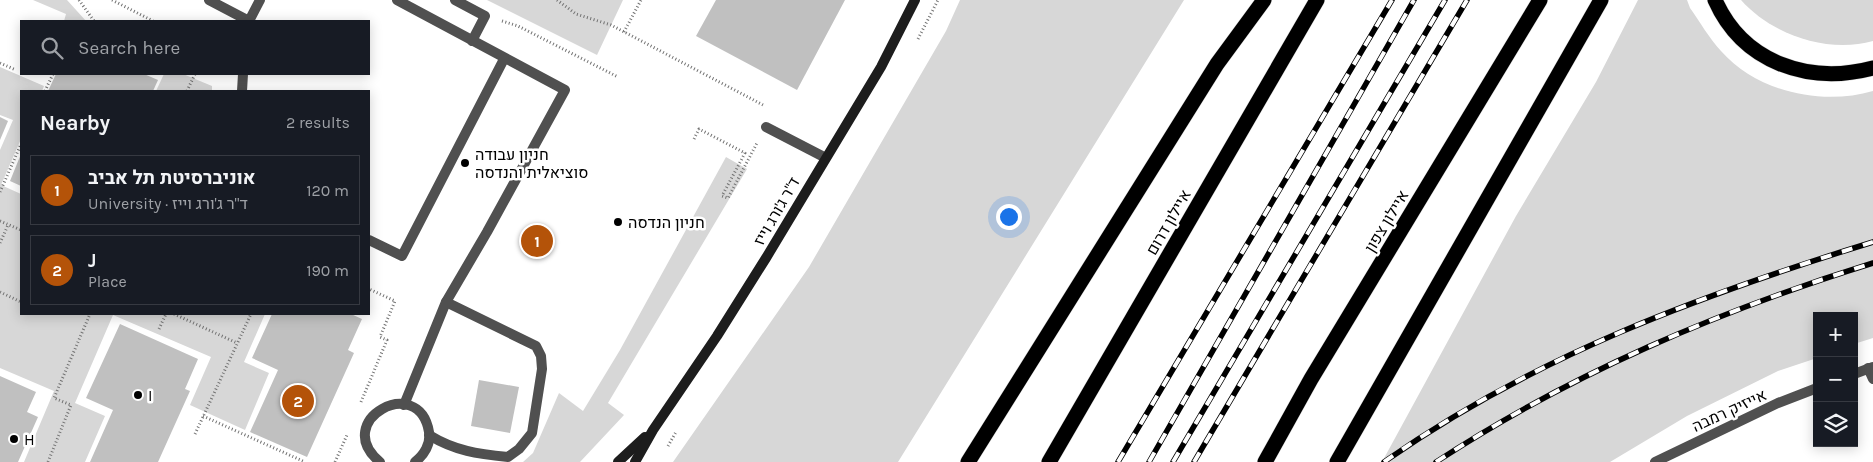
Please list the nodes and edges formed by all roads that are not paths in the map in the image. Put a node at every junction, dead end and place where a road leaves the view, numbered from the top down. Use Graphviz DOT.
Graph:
graph roads {
  1 [pos="209,0"];
  2 [pos="260,0"];
  3 [pos="397,0"];
  4 [pos="455,0"];
  5 [pos="915,0"];
  6 [pos="1264,0"];
  7 [pos="1317,0"];
  8 [pos="1540,0"];
  9 [pos="1601,0"];
  10 [pos="1715,0"];
  11 [pos="247,20"];
  12 [pos="250,20"];
  13 [pos="472,41"];
  14 [pos="504,59"];
  15 [pos="1873,68"];
  16 [pos="243,75"];
  17 [pos="242,90"];
  18 [pos="766,127"];
  19 [pos="824,157"];
  20 [pos="370,240"];
  21 [pos="446,302"];
  22 [pos="1870,367"];
  23 [pos="1858,372"];
  24 [pos="1873,379"];
  25 [pos="1813,390"];
  26 [pos="404,405"];
  27 [pos="653,430"];
  28 [pos="429,435"];
  29 [pos="508,457"];
  30 [pos="380,462"];
  31 [pos="415,462"];
  32 [pos="497,462"];
  33 [pos="618,462"];
  34 [pos="635,462"];
  35 [pos="968,462"];
  36 [pos="1049,462"];
  37 [pos="1265,462"];
  38 [pos="1337,462"];
  39 [pos="1655,462"];
  1 -- 11 [label="street"];
  2 -- 12 [label="street"];
  3 -- 13 [label="street"];
  4 -- 13 [label="street"];
  5 -- 19 [label="street, ד\"ר ג'ורג וייז"];
  6 -- 35 [label="highway"];
  7 -- 36 [label="highway, איילון דרום"];
  8 -- 37 [label="highway, איילון צפון"];
  9 -- 38 [label="highway"];
  10 -- 15 [label="highway"];
  13 -- 14 [label="street"];
  14 -- 20 [label="street"];
  14 -- 21 [label="street"];
  16 -- 17 [label="street"];
  18 -- 19 [label="street"];
  19 -- 27 [label="street, ד\"ר ג'ורג וייז"];
  21 -- 26 [label="street"];
  21 -- 29 [label="street"];
  22 -- 23 [label="street"];
  22 -- 24 [label="street"];
  25 -- 39 [label="street, אייזיק רמבה"];
  26 -- 28 [label="street"];
  26 -- 30 [label="street"];
  27 -- 33 [label="street, ד\"ר ג'ורג וייז"];
  27 -- 34 [label="street, ד\"ר ג'ורג וייז"];
  28 -- 29 [label="street"];
  28 -- 31 [label="street"];
  29 -- 32 [label="street"];
}
